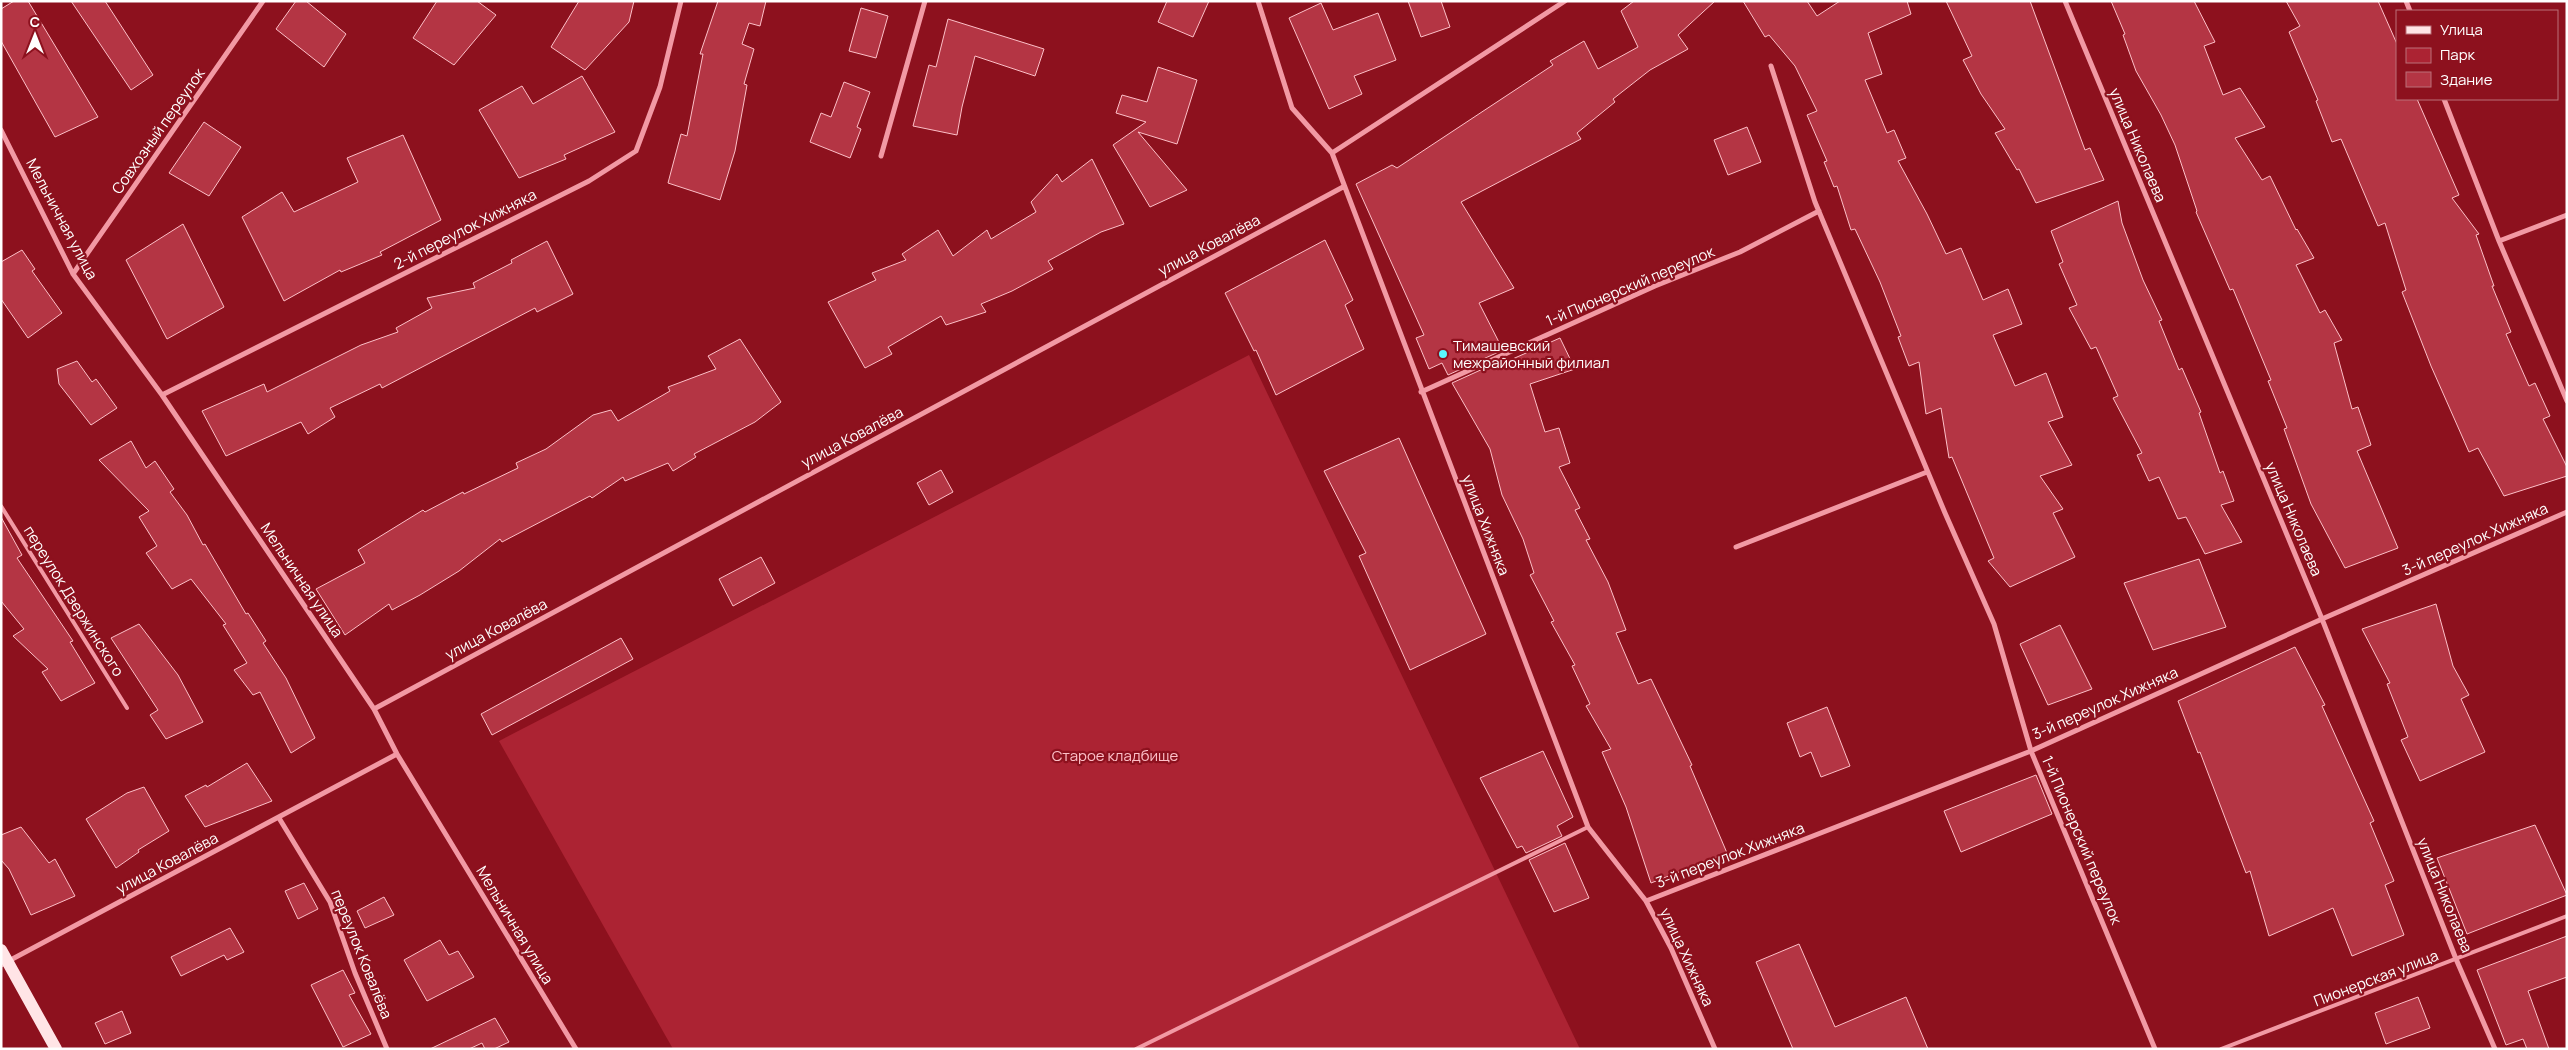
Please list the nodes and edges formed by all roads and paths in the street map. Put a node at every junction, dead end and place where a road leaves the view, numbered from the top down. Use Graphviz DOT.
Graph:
graph roads {
  1 [pos="264,1"];
  2 [pos="681,1"];
  3 [pos="925,1"];
  4 [pos="1258,1"];
  5 [pos="1565,1"];
  6 [pos="2065,1"];
  7 [pos="1771,66"];
  8 [pos="2444,100"];
  9 [pos="1,130"];
  10 [pos="1332,153"];
  11 [pos="881,156"];
  12 [pos="1343,187"];
  13 [pos="1818,211"];
  14 [pos="2567,215"];
  15 [pos="2499,241"];
  16 [pos="74,274"];
  17 [pos="1421,392"];
  18 [pos="162,395"];
  19 [pos="2567,400"];
  20 [pos="1927,472"];
  21 [pos="1,506"];
  22 [pos="2567,512"];
  23 [pos="1736,547"];
  24 [pos="2322,619"];
  25 [pos="127,708"];
  26 [pos="374,709"];
  27 [pos="2031,751"];
  28 [pos="396,754"];
  29 [pos="280,818"];
  30 [pos="1588,827"];
  31 [pos="1646,901"];
  32 [pos="2567,916"];
  33 [pos="1,950"];
  34 [pos="2456,959"];
  35 [pos="5,964"];
  36 [pos="56,1049"];
  37 [pos="388,1049"];
  38 [pos="576,1049"];
  39 [pos="1136,1049"];
  40 [pos="1715,1049"];
  41 [pos="2155,1049"];
  42 [pos="2221,1049"];
  43 [pos="2495,1049"];
  1 -- 16 [label="street, Совхозный переулок"];
  2 -- 18 [label="street, 2-й переулок Хижняка"];
  3 -- 11 [label="street"];
  4 -- 10 [label="street, улица Хижняка"];
  5 -- 10 [label="street"];
  6 -- 24 [label="street, улица Николаева"];
  7 -- 13 [label="street, 1-й Пионерский переулок"];
  8 -- 15 [label="street"];
  9 -- 16 [label="street, Мельничная улица"];
  10 -- 12 [label="street, улица Хижняка"];
  12 -- 17 [label="street, улица Хижняка"];
  12 -- 26 [label="street, улица Ковалёва"];
  13 -- 17 [label="street, 1-й Пионерский переулок"];
  13 -- 20 [label="street, 1-й Пионерский переулок"];
  14 -- 15 [label="street"];
  15 -- 19 [label="street"];
  16 -- 18 [label="street, Мельничная улица"];
  17 -- 30 [label="street, улица Хижняка"];
  18 -- 26 [label="street, Мельничная улица"];
  20 -- 23 [label="street"];
  20 -- 27 [label="street, 1-й Пионерский переулок"];
  21 -- 25 [label="lane, переулок Дзержинского"];
  22 -- 24 [label="street, 3-й переулок Хижняка"];
  24 -- 27 [label="street, 3-й переулок Хижняка"];
  24 -- 34 [label="street, улица Николаева"];
  26 -- 28 [label="street, Мельничная улица"];
  27 -- 31 [label="street, 3-й переулок Хижняка"];
  27 -- 41 [label="street, 1-й Пионерский переулок"];
  28 -- 29 [label="street, улица Ковалёва"];
  28 -- 38 [label="street, Мельничная улица"];
  29 -- 35 [label="street, улица Ковалёва"];
  29 -- 37 [label="street, переулок Ковалёва"];
  30 -- 31 [label="street, улица Хижняка"];
  30 -- 39 [label="lane"];
  31 -- 40 [label="street, улица Хижняка"];
  32 -- 34 [label="lane, Пионерская улица"];
  33 -- 35 [label="main road"];
  34 -- 42 [label="lane, Пионерская улица"];
  34 -- 43 [label="street, улица Николаева"];
  35 -- 36 [label="main road"];
}
